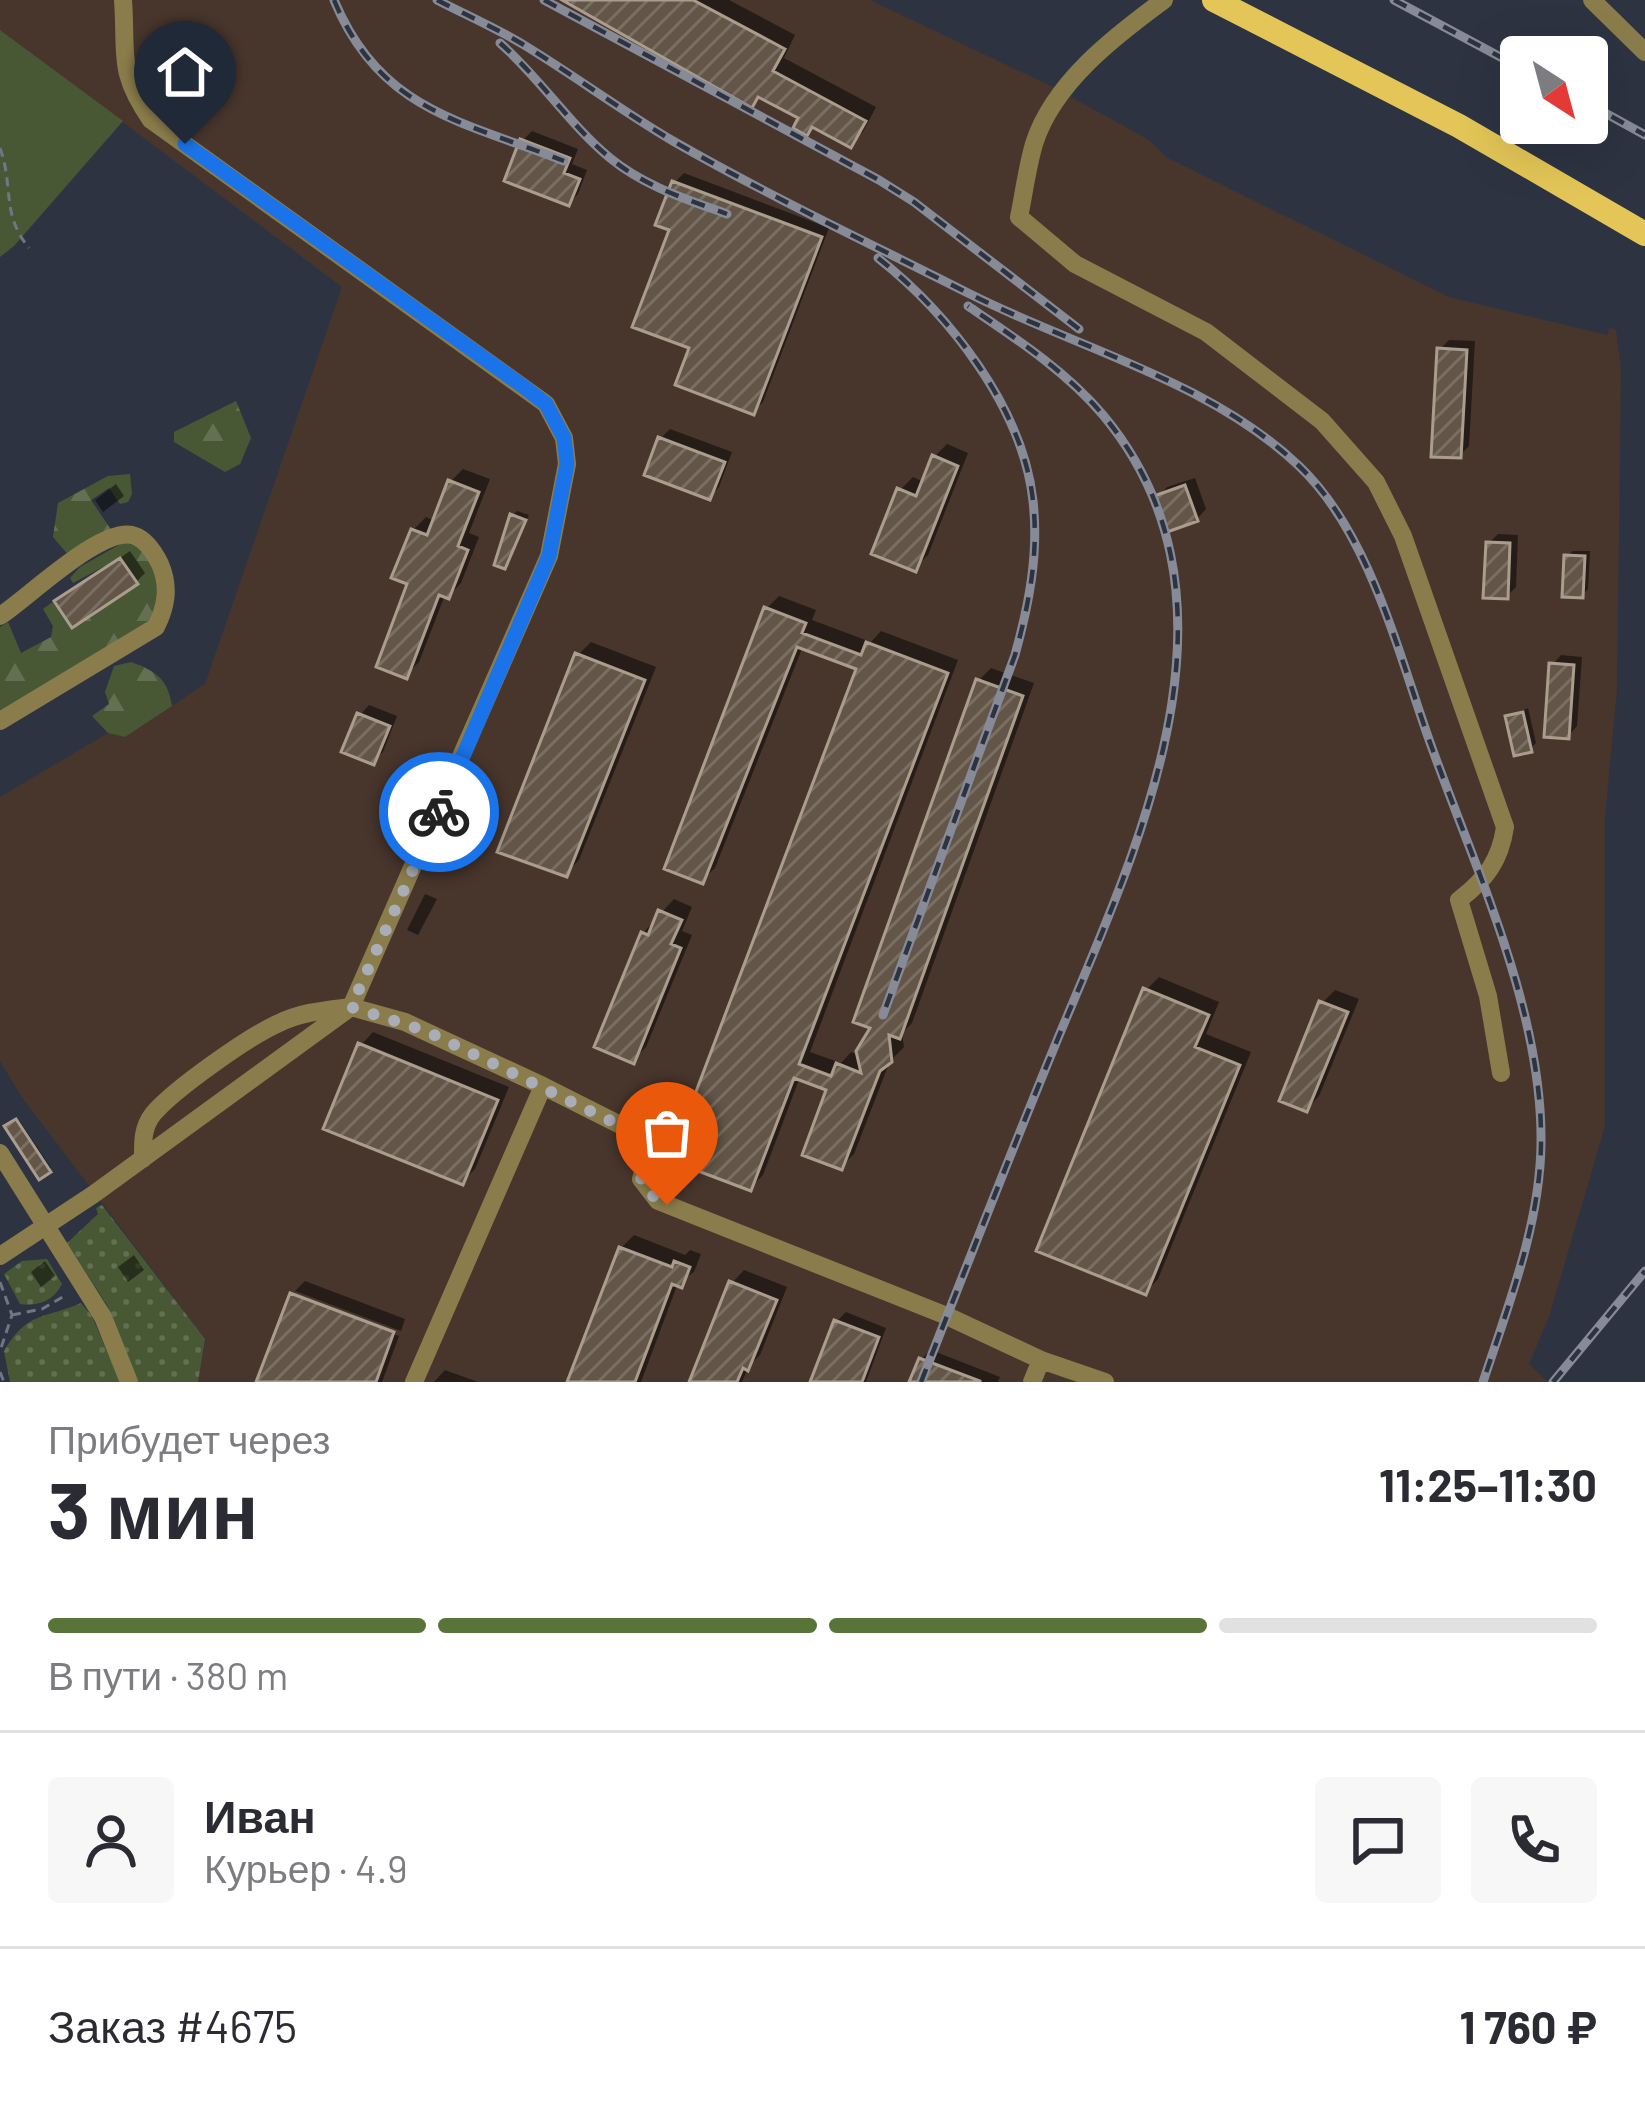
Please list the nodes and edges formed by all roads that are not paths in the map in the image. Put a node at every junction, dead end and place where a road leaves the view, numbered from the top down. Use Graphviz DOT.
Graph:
graph roads {
  1 [pos="123,0"];
  2 [pos="1164,0"];
  3 [pos="1214,0"];
  4 [pos="1592,0"];
  5 [pos="1645,52"];
  6 [pos="1645,234"];
  7 [pos="0,616"];
  8 [pos="0,721"];
  9 [pos="351,1007"];
  10 [pos="1501,1072"];
  11 [pos="543,1087"];
  12 [pos="0,1153"];
  13 [pos="143,1159"];
  14 [pos="46,1227"];
  15 [pos="0,1256"];
  16 [pos="1041,1360"];
  17 [pos="129,1382"];
  18 [pos="414,1382"];
  19 [pos="1032,1382"];
  20 [pos="1105,1382"];
  1 -- 9 [label="street"];
  2 -- 10 [label="street"];
  3 -- 6 [label="main road"];
  4 -- 5 [label="street"];
  7 -- 8 [label="street"];
  9 -- 11 [label="street"];
  9 -- 13 [label="street"];
  9 -- 13 [label="street"];
  11 -- 16 [label="street"];
  11 -- 18 [label="street"];
  12 -- 14 [label="street"];
  13 -- 14 [label="street"];
  14 -- 15 [label="street"];
  14 -- 17 [label="street"];
  16 -- 19 [label="street"];
  16 -- 20 [label="street"];
}
